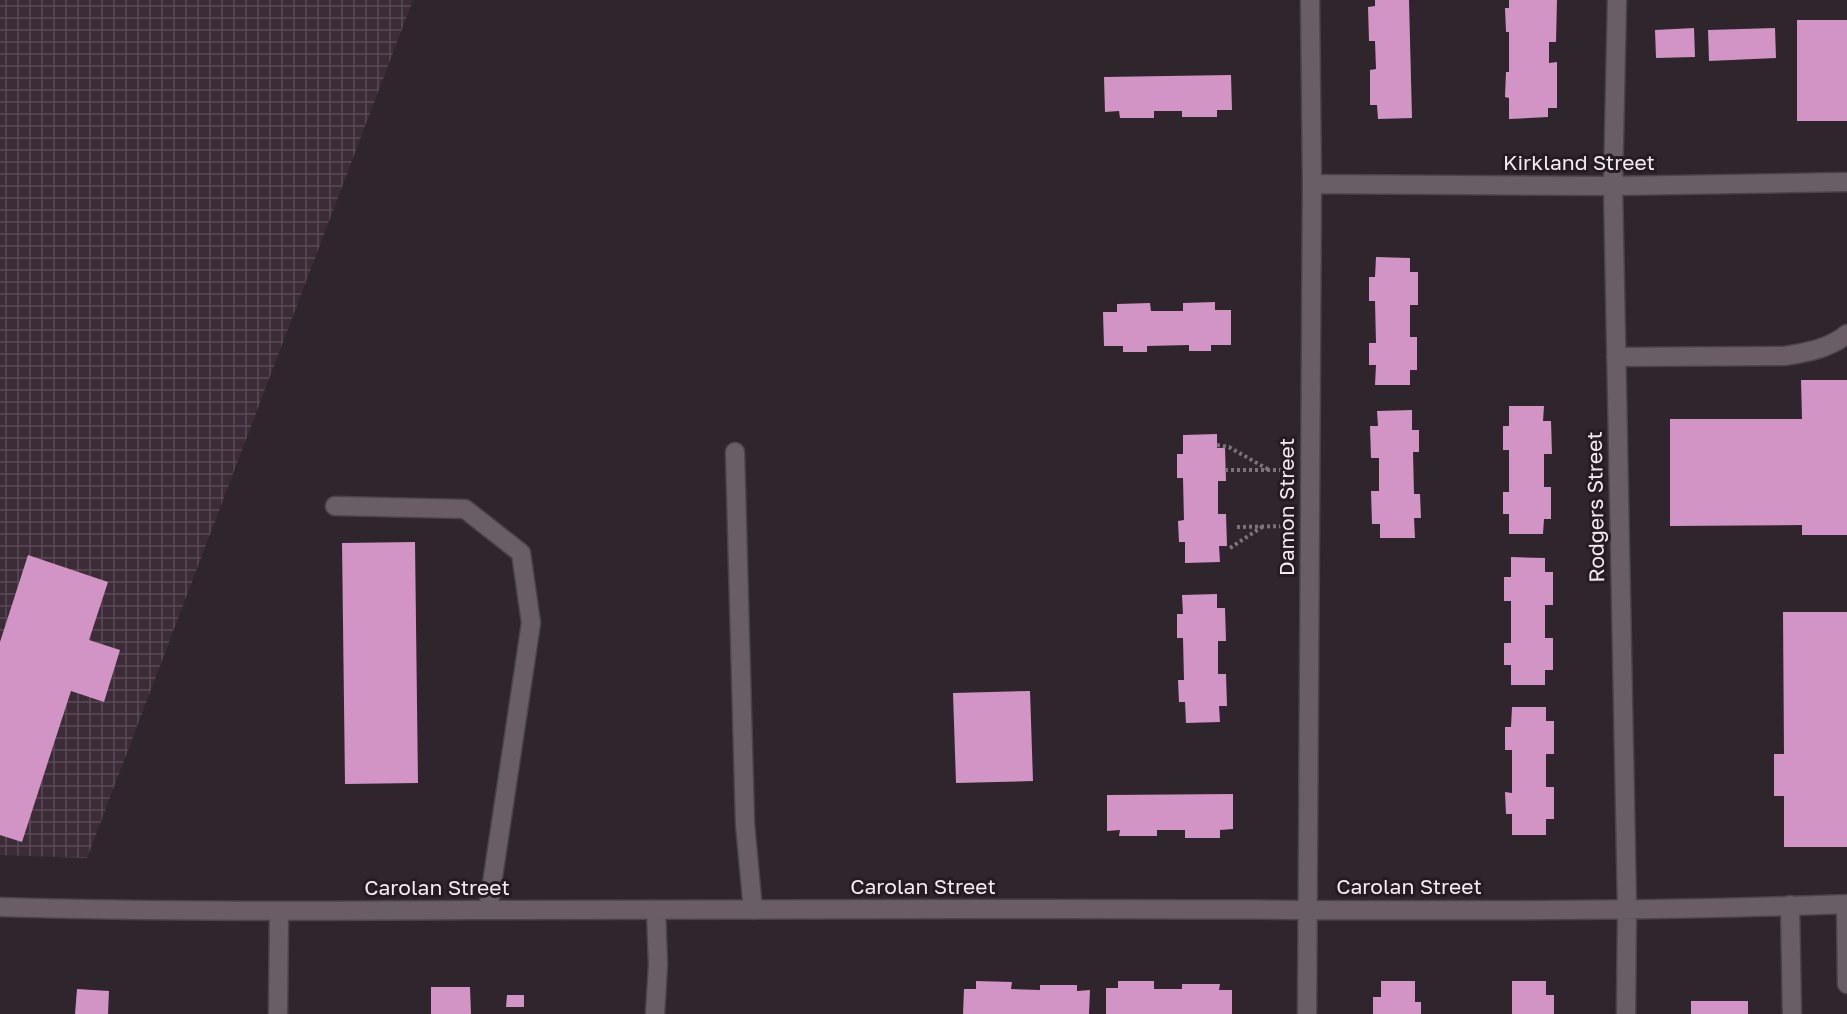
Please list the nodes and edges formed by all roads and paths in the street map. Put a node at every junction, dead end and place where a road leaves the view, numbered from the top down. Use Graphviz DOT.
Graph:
graph roads {
  1 [pos="1310,0"];
  2 [pos="1617,0"];
  3 [pos="1847,182"];
  4 [pos="1312,184"];
  5 [pos="1613,186"];
  6 [pos="1847,334"];
  7 [pos="1616,357"];
  8 [pos="1217,445"];
  9 [pos="735,452"];
  10 [pos="1225,470"];
  11 [pos="1269,470"];
  12 [pos="1310,470"];
  13 [pos="335,506"];
  14 [pos="1262,526"];
  15 [pos="1310,526"];
  16 [pos="1237,527"];
  17 [pos="1230,548"];
  18 [pos="1846,904"];
  19 [pos="1790,905"];
  20 [pos="0,907"];
  21 [pos="1627,908"];
  22 [pos="488,910"];
  23 [pos="656,910"];
  24 [pos="753,910"];
  25 [pos="1307,910"];
  26 [pos="279,911"];
  27 [pos="1847,984"];
  28 [pos="278,1014"];
  29 [pos="655,1014"];
  30 [pos="1307,1014"];
  31 [pos="1626,1014"];
  32 [pos="1792,1014"];
  1 -- 4 [label="street, Damon Street"];
  2 -- 5 [label="street, Rodgers Street"];
  3 -- 5 [label="street, Kirkland Street"];
  4 -- 5 [label="street, Kirkland Street"];
  4 -- 12 [label="street, Damon Street"];
  5 -- 7 [label="street, Rodgers Street"];
  6 -- 7 [label="street"];
  7 -- 21 [label="street, Rodgers Street"];
  8 -- 11 [label="path"];
  9 -- 24 [label="street"];
  10 -- 11 [label="path"];
  11 -- 12 [label="path"];
  12 -- 15 [label="street, Damon Street"];
  13 -- 22 [label="street"];
  14 -- 15 [label="path"];
  14 -- 16 [label="path"];
  14 -- 17 [label="path"];
  15 -- 25 [label="street, Damon Street"];
  18 -- 19 [label="street, Carolan Street"];
  18 -- 27 [label="street"];
  19 -- 21 [label="street, Carolan Street"];
  19 -- 32 [label="street"];
  20 -- 26 [label="street, Carolan Street"];
  21 -- 25 [label="street, Carolan Street"];
  21 -- 31 [label="street, Rodgers Street"];
  22 -- 23 [label="street, Carolan Street"];
  22 -- 26 [label="street, Carolan Street"];
  23 -- 24 [label="street, Carolan Street"];
  23 -- 29 [label="street"];
  24 -- 25 [label="street, Carolan Street"];
  25 -- 30 [label="street, Damon Street"];
  26 -- 28 [label="street"];
}
